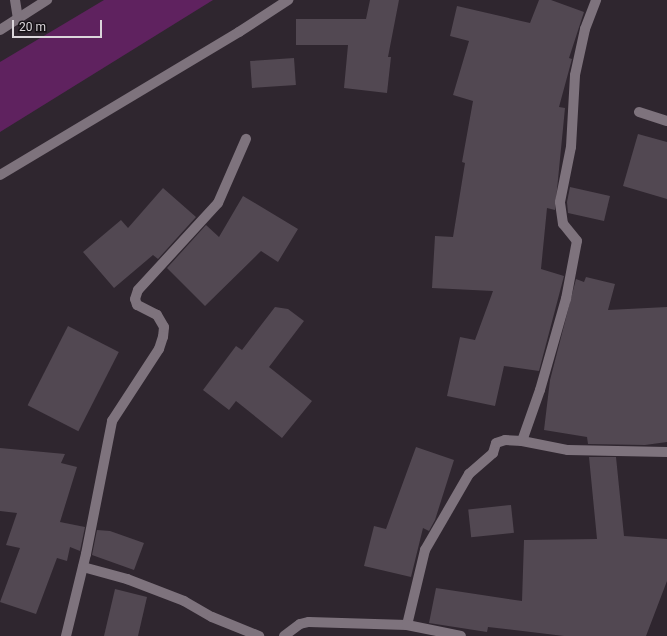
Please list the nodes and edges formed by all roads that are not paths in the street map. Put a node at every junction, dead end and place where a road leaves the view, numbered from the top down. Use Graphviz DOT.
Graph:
graph roads {
  1 [pos="15,0"];
  2 [pos="47,0"];
  3 [pos="288,0"];
  4 [pos="596,0"];
  5 [pos="18,18"];
  6 [pos="0,30"];
  7 [pos="639,112"];
  8 [pos="667,121"];
  9 [pos="246,139"];
  10 [pos="0,175"];
  11 [pos="522,441"];
  12 [pos="667,452"];
  13 [pos="83,567"];
  14 [pos="408,622"];
  15 [pos="66,636"];
  16 [pos="259,636"];
  17 [pos="284,636"];
  18 [pos="461,636"];
  1 -- 5 [label="street"];
  2 -- 5 [label="street"];
  3 -- 10 [label="street"];
  4 -- 11 [label="street"];
  5 -- 6 [label="street"];
  7 -- 8 [label="street"];
  9 -- 13 [label="street"];
  11 -- 12 [label="street"];
  11 -- 14 [label="street"];
  13 -- 15 [label="street"];
  13 -- 16 [label="street"];
  14 -- 17 [label="street"];
  14 -- 18 [label="street"];
}
